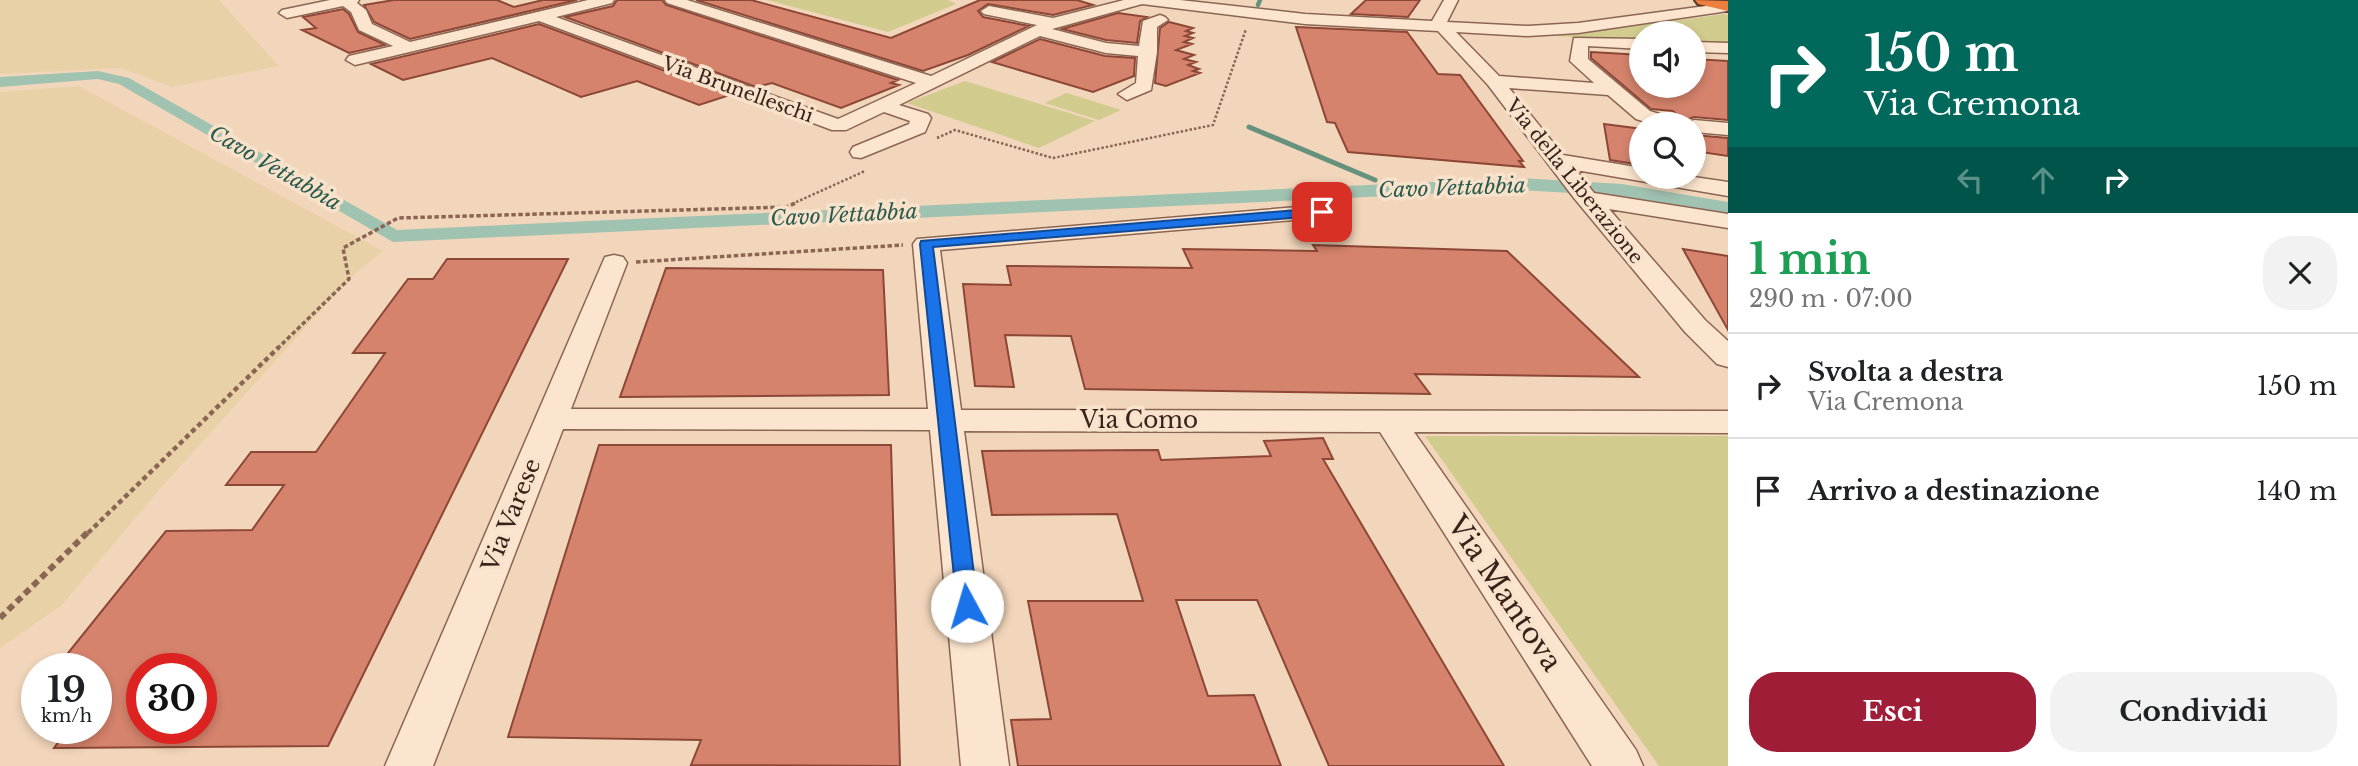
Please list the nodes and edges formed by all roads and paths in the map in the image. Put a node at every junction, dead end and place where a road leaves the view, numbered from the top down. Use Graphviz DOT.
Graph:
graph roads {
  1 [pos="607,0"];
  2 [pos="672,0"];
  3 [pos="1141,0"];
  4 [pos="1451,0"];
  5 [pos="346,1"];
  6 [pos="1703,5"];
  7 [pos="1728,7"];
  8 [pos="989,11"];
  9 [pos="287,13"];
  10 [pos="540,16"];
  11 [pos="1026,18"];
  12 [pos="1160,20"];
  13 [pos="411,27"];
  14 [pos="1046,27"];
  15 [pos="1443,27"];
  16 [pos="1003,28"];
  17 [pos="576,29"];
  18 [pos="380,34"];
  19 [pos="542,37"];
  20 [pos="1629,43"];
  21 [pos="1094,45"];
  22 [pos="416,46"];
  23 [pos="1706,47"];
  24 [pos="1728,48"];
  25 [pos="1149,52"];
  26 [pos="446,55"];
  27 [pos="1069,57"];
  28 [pos="355,60"];
  29 [pos="1494,81"];
  30 [pos="932,82"];
  31 [pos="1613,90"];
  32 [pos="1127,94"];
  33 [pos="881,105"];
  34 [pos="1639,112"];
  35 [pos="1706,127"];
  36 [pos="1728,129"];
  37 [pos="861,152"];
  38 [pos="1629,176"];
  39 [pos="1574,182"];
  40 [pos="1706,185"];
  41 [pos="1728,189"];
  42 [pos="1322,212"];
  43 [pos="398,218"];
  44 [pos="1728,221"];
  45 [pos="926,244"];
  46 [pos="614,263"];
  47 [pos="1728,359"];
  48 [pos="550,419"];
  49 [pos="946,420"];
  50 [pos="1391,421"];
  51 [pos="1728,422"];
  52 [pos="0,618"];
  53 [pos="409,766"];
  54 [pos="985,766"];
  55 [pos="1619,766"];
  1 -- 10 [label="street"];
  2 -- 30 [label="street"];
  3 -- 14 [label="street"];
  3 -- 15 [label="street"];
  4 -- 15 [label="street"];
  5 -- 9 [label="street"];
  5 -- 18 [label="street"];
  6 -- 7 [label="highway"];
  6 -- 15 [label="street"];
  8 -- 11 [label="street"];
  10 -- 17 [label="street, Via Brunelleschi"];
  10 -- 22 [label="street"];
  11 -- 14 [label="street"];
  11 -- 16 [label="street"];
  12 -- 25 [label="street"];
  13 -- 18 [label="street"];
  14 -- 21 [label="street"];
  14 -- 30 [label="street, Via Brunelleschi"];
  15 -- 29 [label="street, Via della Liberazione"];
  17 -- 19 [label="street"];
  17 -- 33 [label="street, Via Brunelleschi"];
  18 -- 22 [label="street"];
  20 -- 31 [label="street"];
  21 -- 25 [label="street"];
  21 -- 27 [label="street"];
  22 -- 26 [label="street"];
  22 -- 28 [label="street"];
  23 -- 24 [label="street"];
  25 -- 32 [label="street"];
  29 -- 31 [label="street"];
  29 -- 39 [label="street, Via della Liberazione"];
  30 -- 33 [label="street, Via Brunelleschi"];
  31 -- 34 [label="street"];
  33 -- 37 [label="street"];
  35 -- 36 [label="street"];
  38 -- 39 [label="street"];
  39 -- 44 [label="street"];
  39 -- 47 [label="street, Via della Liberazione"];
  40 -- 41 [label="street"];
  42 -- 45 [label="street"];
  43 -- 52 [label="path"];
  45 -- 46 [label="path"];
  45 -- 49 [label="street"];
  46 -- 48 [label="street, Via Varese"];
  48 -- 49 [label="street, Via Como"];
  48 -- 53 [label="street, Via Varese"];
  49 -- 50 [label="street, Via Como"];
  49 -- 54 [label="street"];
  50 -- 51 [label="street, Via Como"];
  50 -- 55 [label="street, Via Mantova"];
}
